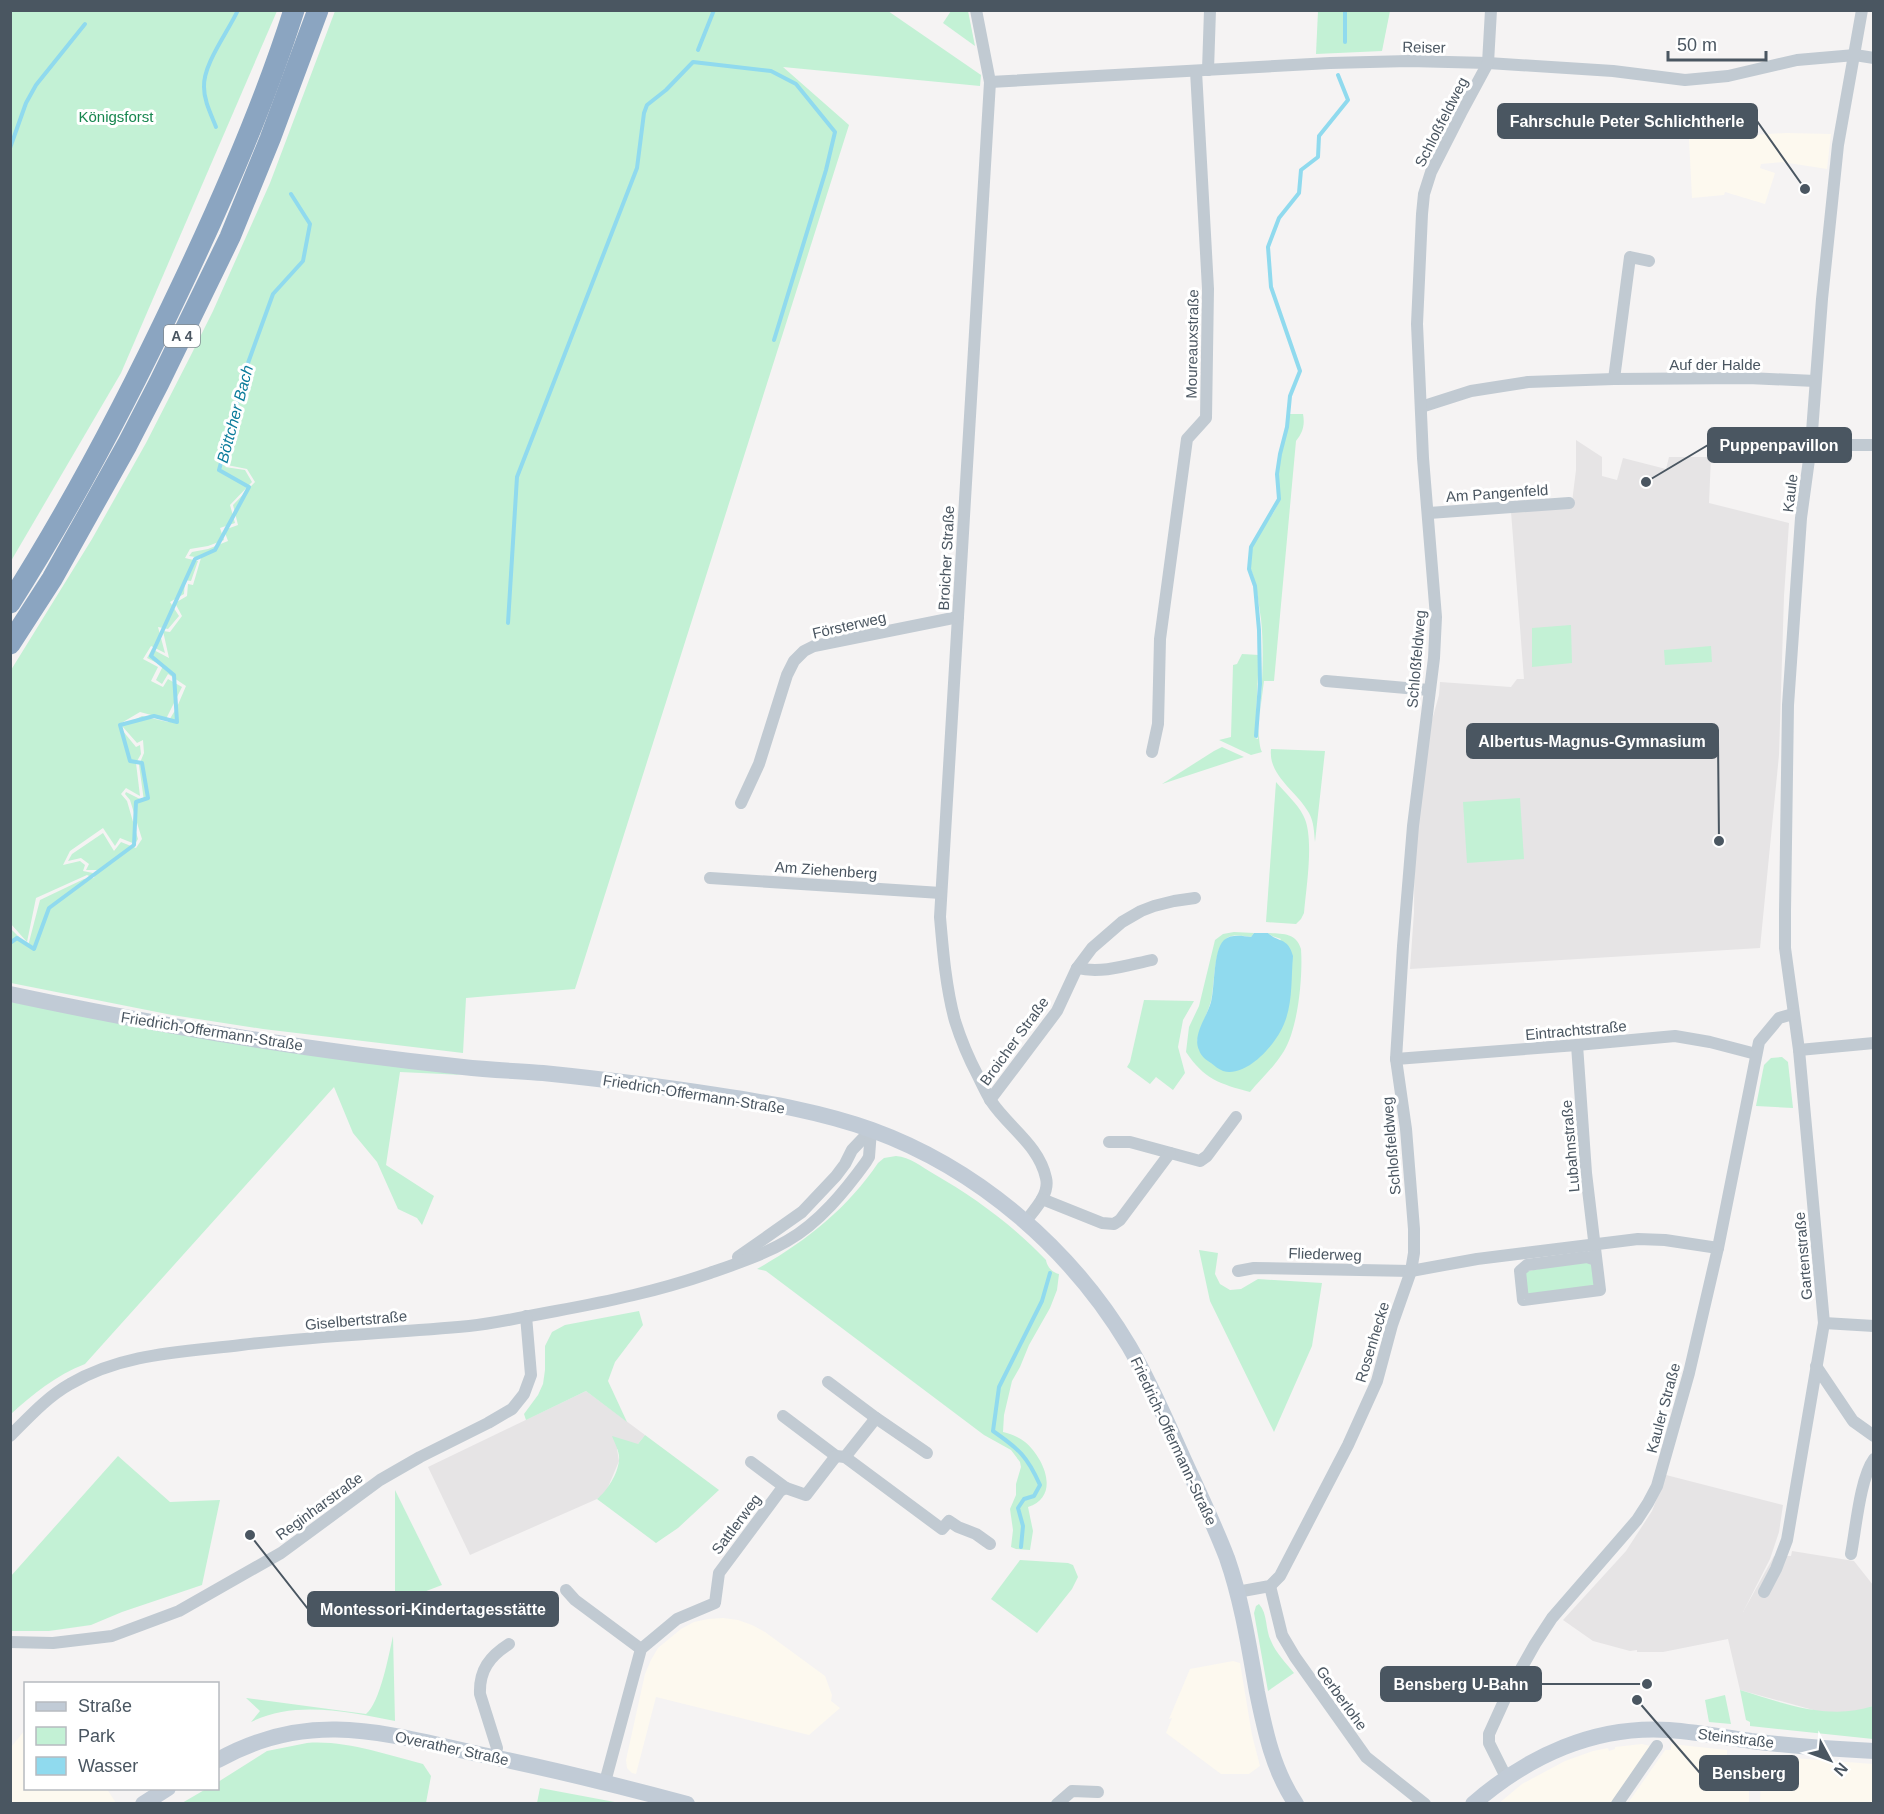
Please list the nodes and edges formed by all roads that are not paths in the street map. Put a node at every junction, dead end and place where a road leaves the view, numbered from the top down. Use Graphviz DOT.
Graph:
graph roads {
  1 [pos="294,10"];
  2 [pos="318,10"];
  3 [pos="976,10"];
  4 [pos="1210,10"];
  5 [pos="1491,10"];
  6 [pos="1862,10"];
  7 [pos="1855,55"];
  8 [pos="1874,58"];
  9 [pos="1488,63"];
  10 [pos="1202,70"];
  11 [pos="990,82"];
  12 [pos="1649,261"];
  13 [pos="1614,379"];
  14 [pos="1815,381"];
  15 [pos="1421,407"];
  16 [pos="1811,445"];
  17 [pos="1874,446"];
  18 [pos="1569,503"];
  19 [pos="1429,513"];
  20 [pos="10,603"];
  21 [pos="958,617"];
  22 [pos="10,644"];
  23 [pos="1326,681"];
  24 [pos="1430,690"];
  25 [pos="1152,752"];
  26 [pos="741,803"];
  27 [pos="710,878"];
  28 [pos="941,893"];
  29 [pos="1195,898"];
  30 [pos="1785,911"];
  31 [pos="1152,960"];
  32 [pos="1077,968"];
  33 [pos="10,994"];
  34 [pos="1793,1014"];
  35 [pos="1874,1043"];
  36 [pos="1577,1045"];
  37 [pos="1799,1050"];
  38 [pos="1756,1054"];
  39 [pos="1396,1059"];
  40 [pos="990,1100"];
  41 [pos="1236,1117"];
  42 [pos="871,1130"];
  43 [pos="1109,1142"];
  44 [pos="1170,1153"];
  45 [pos="1042,1199"];
  46 [pos="1025,1222"];
  47 [pos="1595,1244"];
  48 [pos="1718,1248"];
  49 [pos="1596,1260"];
  50 [pos="723,1268"];
  51 [pos="1238,1271"];
  52 [pos="1411,1271"];
  53 [pos="526,1316"];
  54 [pos="1824,1323"];
  55 [pos="1874,1326"];
  56 [pos="1816,1366"];
  57 [pos="828,1382"];
  58 [pos="783,1416"];
  59 [pos="876,1418"];
  60 [pos="10,1436"];
  61 [pos="1874,1436"];
  62 [pos="927,1453"];
  63 [pos="840,1457"];
  64 [pos="1874,1459"];
  65 [pos="751,1462"];
  66 [pos="786,1488"];
  67 [pos="990,1544"];
  68 [pos="1851,1554"];
  69 [pos="1270,1586"];
  70 [pos="566,1590"];
  71 [pos="1237,1592"];
  72 [pos="1764,1592"];
  73 [pos="10,1642"];
  74 [pos="510,1644"];
  75 [pos="641,1649"];
  76 [pos="1657,1746"];
  77 [pos="1874,1751"];
  78 [pos="495,1757"];
  79 [pos="219,1760"];
  80 [pos="1506,1777"];
  81 [pos="605,1782"];
  82 [pos="165,1790"];
  83 [pos="1098,1792"];
  84 [pos="143,1803"];
  85 [pos="687,1803"];
  86 [pos="1057,1803"];
  87 [pos="1296,1803"];
  88 [pos="1425,1803"];
  89 [pos="1473,1803"];
  90 [pos="1617,1803"];
  1 -- 20 [label="highway, A 4"];
  2 -- 22 [label="highway, A 4"];
  3 -- 11 [label="street, Broicher Straße"];
  4 -- 10 [label="street, Moureauxstraße"];
  5 -- 9 [label="street"];
  6 -- 7 [label="street, Kaule"];
  7 -- 8 [label="street, Reiser"];
  7 -- 9 [label="street, Reiser"];
  7 -- 14 [label="street, Kaule"];
  9 -- 10 [label="street, Reiser"];
  9 -- 15 [label="street, Schloßfeldweg"];
  10 -- 11 [label="street, Reiser"];
  10 -- 25 [label="street, Moureauxstraße"];
  11 -- 21 [label="street, Broicher Straße"];
  12 -- 13 [label="street"];
  13 -- 14 [label="street, Auf der Halde"];
  13 -- 15 [label="street, Auf der Halde"];
  14 -- 16 [label="street, Kaule"];
  15 -- 19 [label="street, Schloßfeldweg"];
  16 -- 17 [label="street"];
  16 -- 30 [label="street, Kaule"];
  18 -- 19 [label="street, Am Pangenfeld"];
  19 -- 24 [label="street, Schloßfeldweg"];
  21 -- 26 [label="street, Försterweg"];
  21 -- 28 [label="street, Broicher Straße"];
  23 -- 24 [label="street"];
  24 -- 39 [label="street, Schloßfeldweg"];
  27 -- 28 [label="street, Am Ziehenberg"];
  28 -- 40 [label="street, Broicher Straße"];
  29 -- 32 [label="street, Broicher Straße"];
  30 -- 34 [label="street, Gartenstraße"];
  31 -- 32 [label="street"];
  32 -- 40 [label="street, Broicher Straße"];
  33 -- 42 [label="main road, Friedrich-Offermann-Straße"];
  34 -- 37 [label="street, Gartenstraße"];
  34 -- 38 [label="street, Kauler Straße"];
  35 -- 37 [label="street"];
  36 -- 38 [label="street, Eintrachtstraße"];
  36 -- 39 [label="street, Eintrachtstraße"];
  36 -- 47 [label="street, Lubahnstraße"];
  37 -- 54 [label="street, Gartenstraße"];
  38 -- 48 [label="street, Kauler Straße"];
  39 -- 52 [label="street, Schloßfeldweg"];
  40 -- 45 [label="street, Broicher Straße"];
  41 -- 44 [label="street"];
  42 -- 46 [label="main road, Friedrich-Offermann-Straße"];
  42 -- 50 [label="street, Giselbertstraße"];
  42 -- 50 [label="street, Giselbertstraße"];
  43 -- 44 [label="street"];
  44 -- 45 [label="street"];
  45 -- 46 [label="street"];
  46 -- 71 [label="main road, Friedrich-Offermann-Straße"];
  47 -- 48 [label="street"];
  47 -- 49 [label="street"];
  47 -- 52 [label="street"];
  48 -- 80 [label="street, Kauler Straße"];
  49 -- 49 [label="street"];
  50 -- 53 [label="street, Giselbertstraße"];
  51 -- 52 [label="street, Fliederweg"];
  52 -- 69 [label="street, Rosenhecke"];
  53 -- 60 [label="street, Giselbertstraße"];
  53 -- 73 [label="street, Reginharstraße"];
  54 -- 55 [label="street"];
  54 -- 56 [label="street, Gartenstraße"];
  56 -- 61 [label="street"];
  56 -- 72 [label="street, Gartenstraße"];
  57 -- 59 [label="street"];
  58 -- 63 [label="street"];
  59 -- 62 [label="street"];
  59 -- 63 [label="street"];
  63 -- 66 [label="street"];
  63 -- 67 [label="street"];
  64 -- 68 [label="street"];
  65 -- 66 [label="street"];
  66 -- 75 [label="street, Sattlerweg"];
  69 -- 71 [label="street"];
  69 -- 88 [label="street, Gerberlohe"];
  70 -- 75 [label="street"];
  71 -- 87 [label="main road, Friedrich-Offermann-Straße"];
  74 -- 78 [label="street"];
  75 -- 81 [label="street"];
  76 -- 90 [label="street"];
  77 -- 80 [label="main road, Steinstraße"];
  78 -- 79 [label="main road, Overather Straße"];
  78 -- 81 [label="main road, Overather Straße"];
  80 -- 89 [label="main road, Steinstraße"];
  81 -- 85 [label="main road, Overather Straße"];
  82 -- 84 [label="main road"];
  83 -- 86 [label="street"];
}
